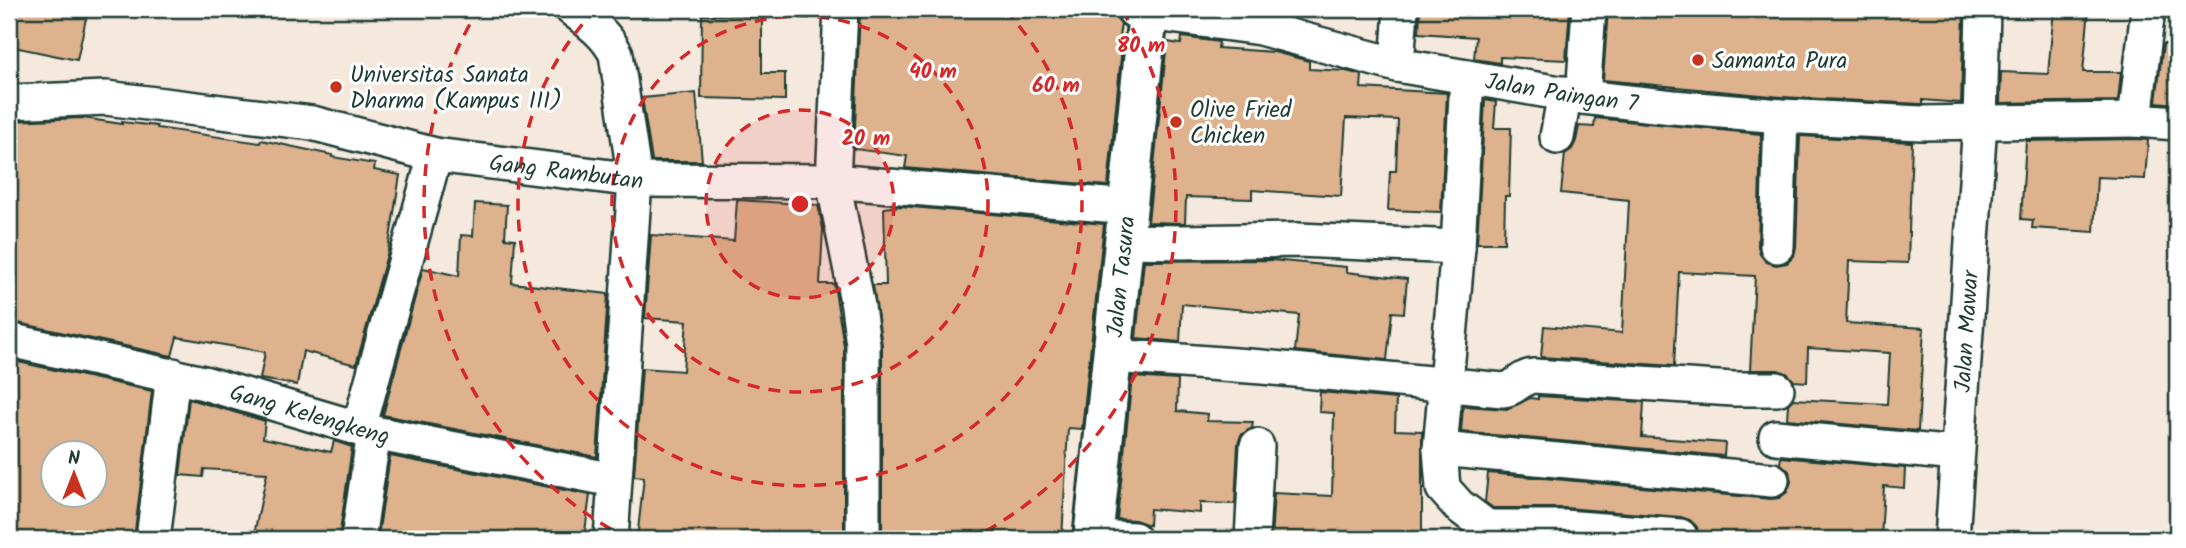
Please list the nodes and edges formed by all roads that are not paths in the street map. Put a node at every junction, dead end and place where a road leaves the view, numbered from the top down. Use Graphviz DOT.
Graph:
graph roads {
  1 [pos="572,9"];
  2 [pos="840,9"];
  3 [pos="1401,9"];
  4 [pos="1589,9"];
  5 [pos="1983,9"];
  6 [pos="2148,9"];
  7 [pos="1142,11"];
  8 [pos="1262,18"];
  9 [pos="1397,65"];
  10 [pos="1467,77"];
  11 [pos="1574,95"];
  12 [pos="9,102"];
  13 [pos="1781,116"];
  14 [pos="2135,120"];
  15 [pos="1980,121"];
  16 [pos="2177,123"];
  17 [pos="1557,137"];
  18 [pos="435,155"];
  19 [pos="635,180"];
  20 [pos="833,181"];
  21 [pos="1126,224"];
  22 [pos="1777,246"];
  23 [pos="1458,247"];
  24 [pos="9,340"];
  25 [pos="1113,356"];
  26 [pos="173,375"];
  27 [pos="1447,386"];
  28 [pos="1777,389"];
  29 [pos="366,431"];
  30 [pos="1776,437"];
  31 [pos="1257,446"];
  32 [pos="1440,449"];
  33 [pos="1957,454"];
  34 [pos="614,480"];
  35 [pos="1772,480"];
  36 [pos="1488,533"];
  37 [pos="1679,536"];
  38 [pos="1094,538"];
  39 [pos="153,539"];
  40 [pos="358,539"];
  41 [pos="611,539"];
  42 [pos="863,539"];
  43 [pos="1134,539"];
  44 [pos="1252,539"];
  45 [pos="1952,539"];
  1 -- 19 [label="street"];
  2 -- 20 [label="street"];
  3 -- 9 [label="street"];
  4 -- 11 [label="street"];
  5 -- 15 [label="street, Jalan Mawar"];
  6 -- 14 [label="street"];
  7 -- 8 [label="street, Jalan Paingan 7"];
  7 -- 21 [label="street, Jalan Tasura"];
  8 -- 9 [label="street, Jalan Paingan 7"];
  9 -- 10 [label="street, Jalan Paingan 7"];
  10 -- 11 [label="street, Jalan Paingan 7"];
  10 -- 23 [label="street"];
  11 -- 13 [label="street, Jalan Paingan 7"];
  11 -- 17 [label="street"];
  12 -- 18 [label="street, Gang Rambutan"];
  13 -- 15 [label="street, Jalan Paingan 7"];
  13 -- 22 [label="street"];
  14 -- 15 [label="street, Jalan Paingan 7"];
  14 -- 16 [label="street, Jalan Paingan 7"];
  15 -- 33 [label="street, Jalan Mawar"];
  18 -- 19 [label="street, Gang Rambutan"];
  18 -- 29 [label="street"];
  19 -- 20 [label="street, Gang Rambutan"];
  19 -- 34 [label="street"];
  20 -- 21 [label="street, Gang Rambutan"];
  20 -- 42 [label="street"];
  21 -- 23 [label="street, Gang Rambutan"];
  21 -- 25 [label="street, Jalan Tasura"];
  23 -- 27 [label="street"];
  24 -- 26 [label="street, Gang Kelengkeng"];
  25 -- 27 [label="street"];
  25 -- 38 [label="street, Jalan Tasura"];
  26 -- 29 [label="street, Gang Kelengkeng"];
  26 -- 39 [label="street"];
  27 -- 28 [label="street"];
  27 -- 32 [label="street"];
  29 -- 34 [label="street, Gang Kelengkeng"];
  29 -- 40 [label="street"];
  30 -- 33 [label="street"];
  31 -- 44 [label="street"];
  32 -- 35 [label="street"];
  32 -- 36 [label="street"];
  33 -- 45 [label="street, Jalan Mawar"];
  34 -- 41 [label="street"];
  36 -- 37 [label="street"];
  38 -- 43 [label="street"];
}
